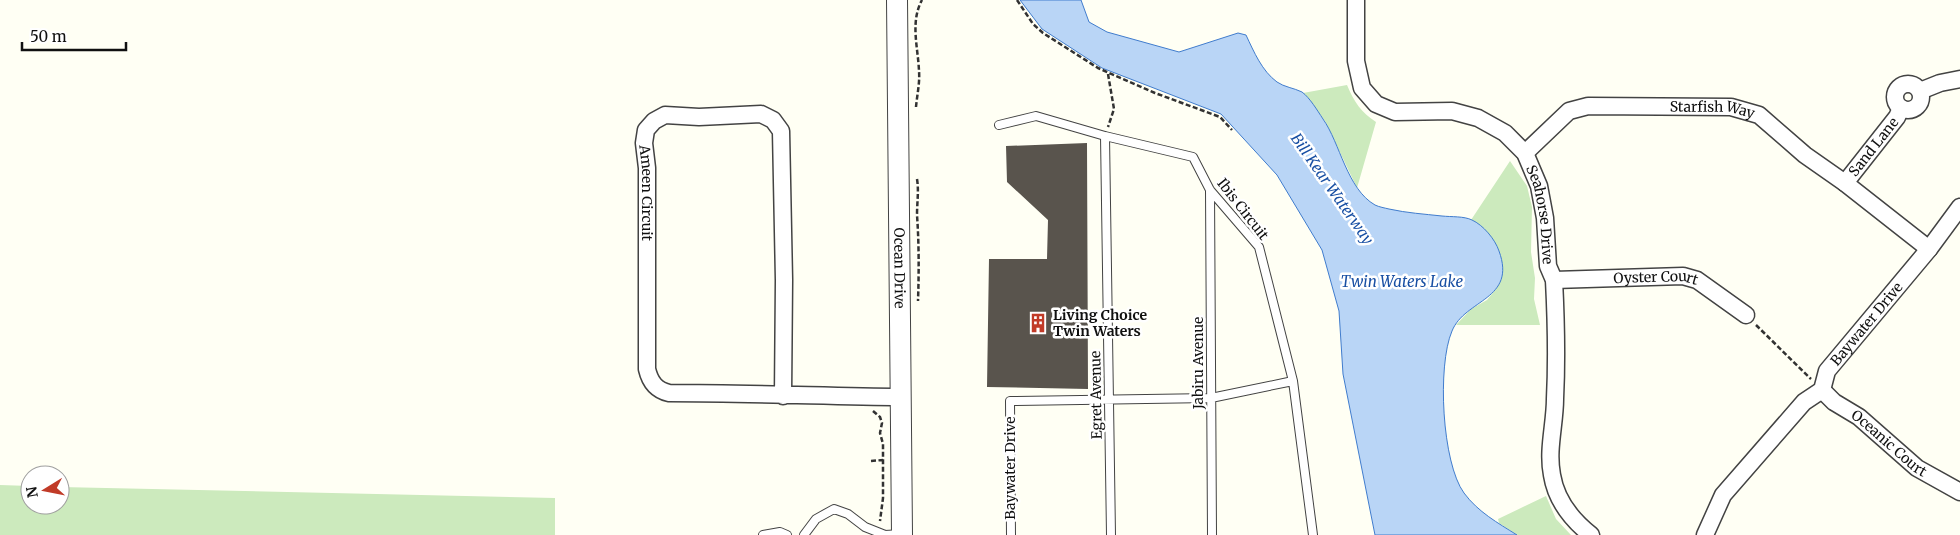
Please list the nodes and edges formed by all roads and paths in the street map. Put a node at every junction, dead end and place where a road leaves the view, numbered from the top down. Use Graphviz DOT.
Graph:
graph roads {
  1 [pos="897,0"];
  2 [pos="1018,0"];
  3 [pos="1356,0"];
  4 [pos="1108,74"];
  5 [pos="1960,79"];
  6 [pos="999,125"];
  7 [pos="1232,130"];
  8 [pos="1105,136"];
  9 [pos="1525,153"];
  10 [pos="1845,183"];
  11 [pos="1210,190"];
  12 [pos="1960,207"];
  13 [pos="1929,249"];
  14 [pos="1554,280"];
  15 [pos="1746,315"];
  16 [pos="1293,381"];
  17 [pos="1822,390"];
  18 [pos="783,396"];
  19 [pos="873,396"];
  20 [pos="901,397"];
  21 [pos="1211,398"];
  22 [pos="1109,399"];
  23 [pos="883,460"];
  24 [pos="871,461"];
  25 [pos="1960,492"];
  26 [pos="881,533"];
  27 [pos="763,535"];
  28 [pos="787,535"];
  29 [pos="804,535"];
  30 [pos="902,535"];
  31 [pos="1011,535"];
  32 [pos="1111,535"];
  33 [pos="1212,535"];
  34 [pos="1313,535"];
  35 [pos="1591,535"];
  36 [pos="1704,535"];
  1 -- 20 [label="street, Ocean Drive"];
  2 -- 4 [label="path"];
  3 -- 9 [label="street, Seahorse Drive"];
  4 -- 7 [label="path"];
  4 -- 8 [label="path"];
  5 -- 10 [label="street, Sand Lane"];
  6 -- 8 [label="lane, Ibis Circuit"];
  8 -- 11 [label="lane, Ibis Circuit"];
  8 -- 22 [label="lane, Egret Avenue"];
  9 -- 10 [label="street, Starfish Way"];
  9 -- 14 [label="street, Seahorse Drive"];
  10 -- 13 [label="street, Starfish Way"];
  11 -- 16 [label="lane, Ibis Circuit"];
  11 -- 21 [label="lane, Jabiru Avenue"];
  12 -- 13 [label="street, Baywater Drive"];
  13 -- 17 [label="street, Baywater Drive"];
  14 -- 15 [label="street, Oyster Court"];
  14 -- 35 [label="street, Seahorse Drive"];
  15 -- 17 [label="path"];
  16 -- 21 [label="lane"];
  16 -- 34 [label="lane, Ibis Circuit"];
  17 -- 25 [label="street, Oceanic Court"];
  17 -- 36 [label="street"];
  18 -- 18 [label="street, Ameen Circuit"];
  18 -- 19 [label="street, Ameen Circuit"];
  19 -- 20 [label="street, Ameen Circuit"];
  19 -- 23 [label="path"];
  20 -- 30 [label="street, Ocean Drive"];
  21 -- 22 [label="lane"];
  21 -- 33 [label="lane, Jabiru Avenue"];
  22 -- 31 [label="lane, Baywater Drive"];
  22 -- 32 [label="lane, Egret Avenue"];
  23 -- 24 [label="path"];
  23 -- 26 [label="path"];
  26 -- 29 [label="lane"];
  26 -- 30 [label="lane"];
  27 -- 28 [label="lane"];
}
